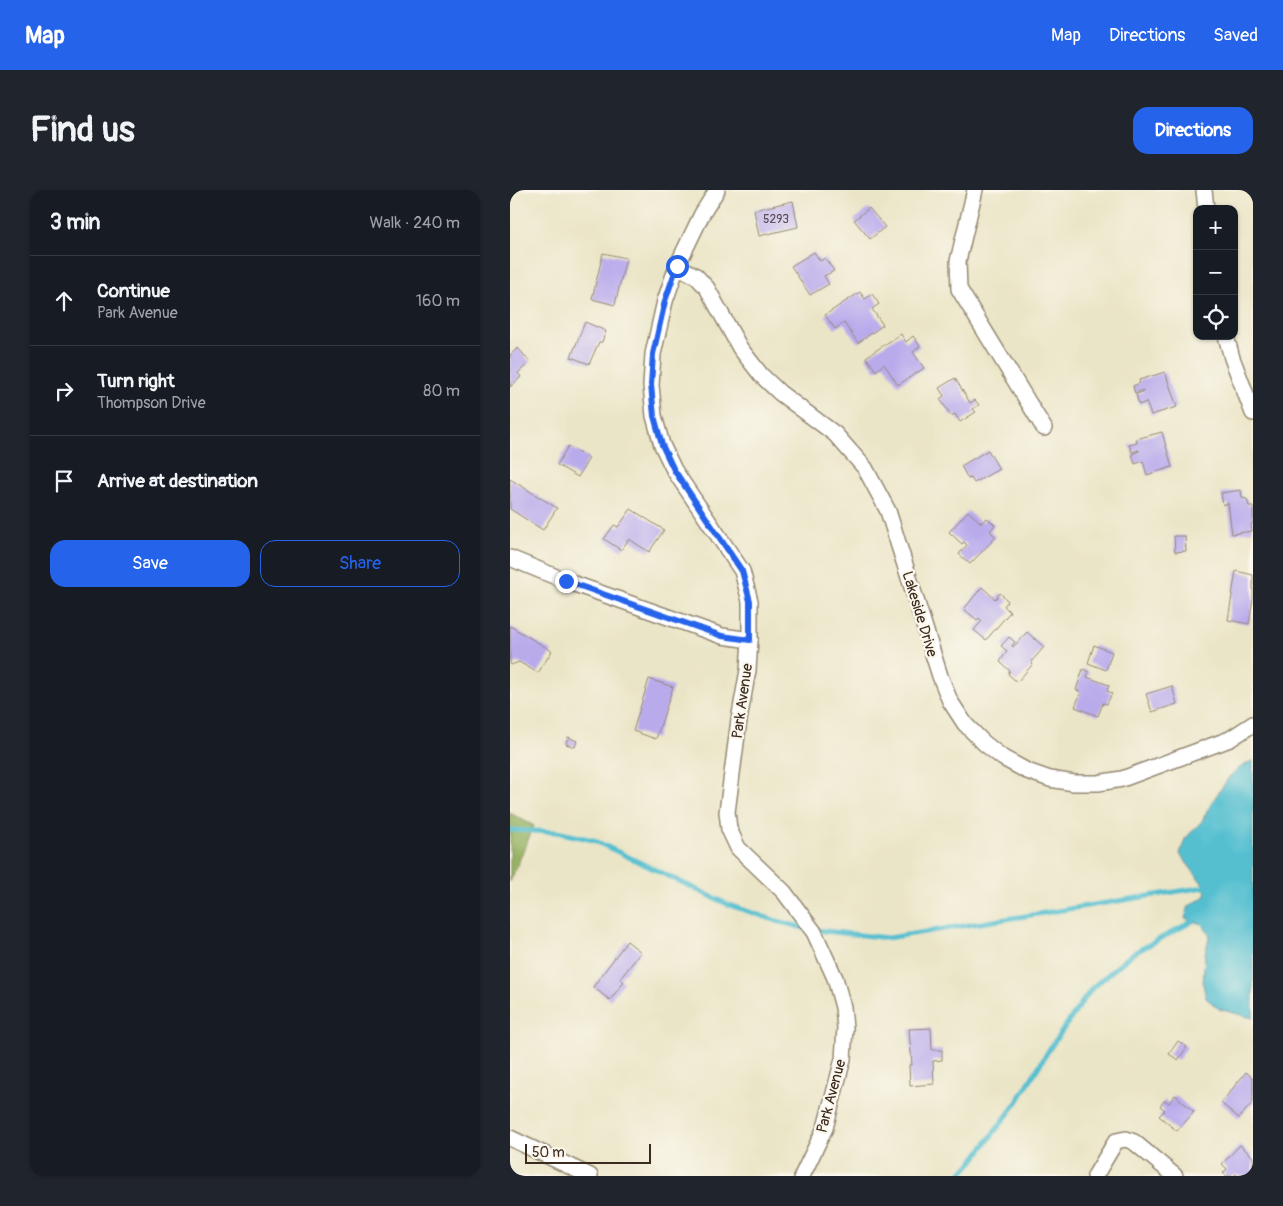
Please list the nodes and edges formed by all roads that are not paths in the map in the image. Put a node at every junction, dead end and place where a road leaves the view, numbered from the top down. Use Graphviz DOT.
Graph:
graph roads {
  1 [pos="717,190"];
  2 [pos="975,190"];
  3 [pos="1204,190"];
  4 [pos="1206,205"];
  5 [pos="677,266"];
  6 [pos="1227,340"];
  7 [pos="1253,413"];
  8 [pos="1044,428"];
  9 [pos="510,558"];
  10 [pos="750,640"];
  11 [pos="1253,724"];
  12 [pos="510,1138"];
  13 [pos="590,1176"];
  14 [pos="802,1176"];
  15 [pos="1095,1176"];
  16 [pos="1175,1176"];
  1 -- 5 [label="street, Park Avenue"];
  2 -- 8 [label="street"];
  3 -- 4 [label="street"];
  5 -- 10 [label="street, Park Avenue"];
  5 -- 11 [label="street, Lakeside Drive"];
  6 -- 7 [label="street"];
  9 -- 10 [label="street"];
  10 -- 14 [label="street, Park Avenue"];
  12 -- 13 [label="street"];
  15 -- 16 [label="street"];
}
